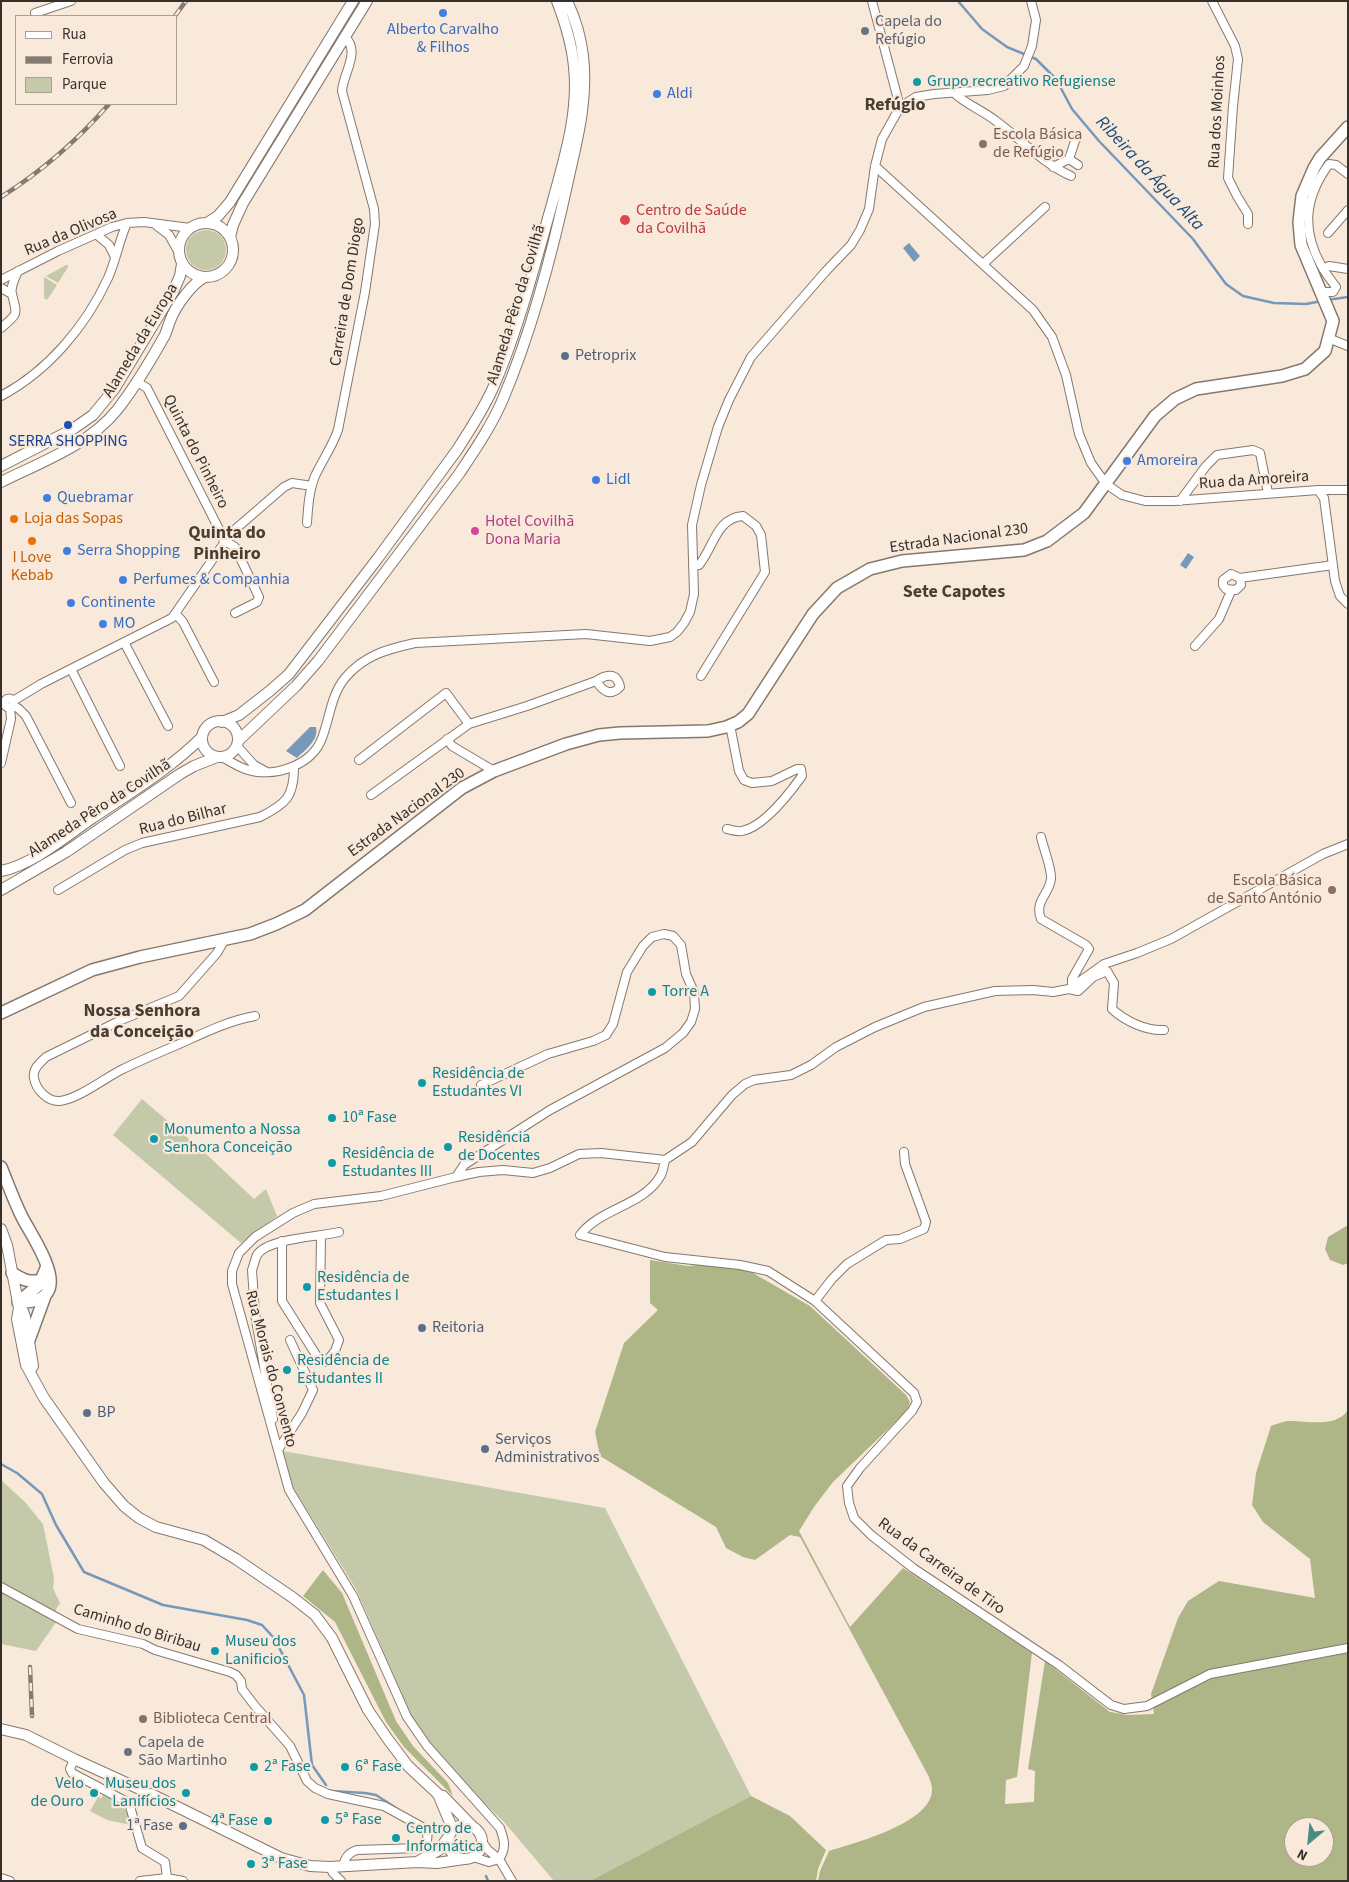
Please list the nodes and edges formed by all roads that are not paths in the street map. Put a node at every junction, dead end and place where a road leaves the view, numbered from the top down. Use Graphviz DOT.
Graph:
graph roads {
  1 [pos="71,1"];
  2 [pos="353,1"];
  3 [pos="367,1"];
  4 [pos="557,1"];
  5 [pos="568,1"];
  6 [pos="872,1"];
  7 [pos="1031,1"];
  8 [pos="1212,1"];
  9 [pos="35,13"];
  10 [pos="345,37"];
  11 [pos="954,92"];
  12 [pos="900,108"];
  13 [pos="1348,127"];
  14 [pos="1078,136"];
  15 [pos="1070,160"];
  16 [pos="1078,165"];
  17 [pos="875,166"];
  18 [pos="1054,168"];
  19 [pos="1348,174"];
  20 [pos="1071,176"];
  21 [pos="1045,207"];
  22 [pos="1348,210"];
  23 [pos="127,223"];
  24 [pos="207,223"];
  25 [pos="154,224"];
  26 [pos="1248,224"];
  27 [pos="190,228"];
  28 [pos="1328,233"];
  29 [pos="96,234"];
  30 [pos="230,237"];
  31 [pos="178,251"];
  32 [pos="115,257"];
  33 [pos="182,264"];
  34 [pos="983,264"];
  35 [pos="1348,269"];
  36 [pos="1323,270"];
  37 [pos="18,271"];
  38 [pos="205,277"];
  39 [pos="1,280"];
  40 [pos="1,288"];
  41 [pos="1322,293"];
  42 [pos="12,294"];
  43 [pos="1,328"];
  44 [pos="1328,338"];
  45 [pos="1348,346"];
  46 [pos="136,382"];
  47 [pos="1,396"];
  48 [pos="1,466"];
  49 [pos="1,482"];
  50 [pos="1106,484"];
  51 [pos="312,486"];
  52 [pos="1318,490"];
  53 [pos="1348,490"];
  54 [pos="1268,494"];
  55 [pos="1180,501"];
  56 [pos="307,523"];
  57 [pos="224,540"];
  58 [pos="1333,565"];
  59 [pos="693,566"];
  60 [pos="1240,578"];
  61 [pos="1231,591"];
  62 [pos="1348,604"];
  63 [pos="235,613"];
  64 [pos="176,614"];
  65 [pos="124,642"];
  66 [pos="1194,646"];
  67 [pos="71,668"];
  68 [pos="701,676"];
  69 [pos="596,681"];
  70 [pos="214,682"];
  71 [pos="12,705"];
  72 [pos="222,722"];
  73 [pos="469,724"];
  74 [pos="730,725"];
  75 [pos="168,726"];
  76 [pos="202,737"];
  77 [pos="447,739"];
  78 [pos="238,743"];
  79 [pos="219,757"];
  80 [pos="359,760"];
  81 [pos="1,764"];
  82 [pos="120,766"];
  83 [pos="294,767"];
  84 [pos="267,771"];
  85 [pos="494,771"];
  86 [pos="371,796"];
  87 [pos="71,803"];
  88 [pos="727,829"];
  89 [pos="1041,837"];
  90 [pos="1348,844"];
  91 [pos="1,871"];
  92 [pos="1,890"];
  93 [pos="58,890"];
  94 [pos="225,940"];
  95 [pos="1071,988"];
  96 [pos="1,1013"];
  97 [pos="255,1016"];
  98 [pos="1164,1030"];
  99 [pos="480,1085"];
  100 [pos="904,1152"];
  101 [pos="665,1160"];
  102 [pos="1,1167"];
  103 [pos="456,1177"];
  104 [pos="1,1229"];
  105 [pos="339,1232"];
  106 [pos="320,1236"];
  107 [pos="282,1241"];
  108 [pos="48,1265"];
  109 [pos="12,1273"];
  110 [pos="42,1280"];
  111 [pos="45,1296"];
  112 [pos="815,1302"];
  113 [pos="18,1305"];
  114 [pos="28,1340"];
  115 [pos="290,1340"];
  116 [pos="30,1370"];
  117 [pos="275,1441"];
  118 [pos="278,1450"];
  119 [pos="1,1587"];
  120 [pos="1348,1648"];
  121 [pos="1,1730"];
  122 [pos="74,1759"];
  123 [pos="438,1794"];
  124 [pos="473,1827"];
  125 [pos="452,1833"];
  126 [pos="482,1842"];
  127 [pos="468,1858"];
  128 [pos="499,1859"];
  129 [pos="418,1862"];
  130 [pos="343,1865"];
  131 [pos="330,1867"];
  132 [pos="1,1878"];
  133 [pos="167,1878"];
  134 [pos="10,1881"];
  135 [pos="140,1881"];
  136 [pos="183,1881"];
  137 [pos="341,1881"];
  138 [pos="512,1881"];
  1 -- 9 [label="street"];
  2 -- 24 [label="main road"];
  3 -- 10 [label="main road, Alameda da Europa"];
  4 -- 72 [label="main road, Alameda Pêro da Covilhã"];
  5 -- 78 [label="main road, Alameda Pêro da Covilhã"];
  6 -- 12 [label="street"];
  7 -- 11 [label="street"];
  8 -- 26 [label="street, Rua dos Moinhos"];
  10 -- 30 [label="main road, Alameda da Europa"];
  10 -- 51 [label="street, Carreira de Dom Diogo"];
  11 -- 12 [label="street"];
  11 -- 18 [label="street"];
  12 -- 17 [label="street"];
  13 -- 41 [label="main road, Estrada Nacional 230"];
  14 -- 15 [label="street"];
  15 -- 16 [label="street"];
  15 -- 18 [label="street"];
  17 -- 34 [label="street"];
  17 -- 59 [label="street"];
  18 -- 20 [label="street"];
  19 -- 36 [label="street"];
  21 -- 34 [label="street"];
  22 -- 28 [label="street"];
  23 -- 25 [label="street, Rua da Olivosa"];
  23 -- 29 [label="street, Rua da Olivosa"];
  23 -- 32 [label="street"];
  24 -- 27 [label="main road"];
  24 -- 30 [label="main road"];
  25 -- 27 [label="street, Rua da Olivosa"];
  25 -- 31 [label="street"];
  27 -- 31 [label="main road"];
  29 -- 32 [label="street"];
  29 -- 37 [label="street, Rua da Olivosa"];
  30 -- 38 [label="main road, Alameda da Europa"];
  31 -- 33 [label="main road, Alameda da Europa"];
  32 -- 47 [label="street"];
  33 -- 38 [label="main road, Alameda da Europa"];
  33 -- 48 [label="main road, Alameda da Europa"];
  34 -- 50 [label="street"];
  35 -- 36 [label="street"];
  36 -- 41 [label="street"];
  37 -- 39 [label="street, Rua da Olivosa"];
  37 -- 42 [label="street"];
  38 -- 46 [label="main road, Alameda da Europa"];
  40 -- 42 [label="street"];
  41 -- 44 [label="main road, Estrada Nacional 230"];
  42 -- 43 [label="street"];
  44 -- 45 [label="street"];
  44 -- 50 [label="main road, Estrada Nacional 230"];
  46 -- 49 [label="main road, Alameda da Europa"];
  46 -- 57 [label="street, Quinta do Pinheiro"];
  50 -- 55 [label="street, Rua da Amoreira"];
  50 -- 74 [label="main road, Estrada Nacional 230"];
  51 -- 56 [label="street, Carreira de Dom Diogo"];
  51 -- 57 [label="street, Quinta do Pinheiro"];
  52 -- 53 [label="street"];
  52 -- 54 [label="street, Rua da Amoreira"];
  52 -- 58 [label="street, Rua da Amoreira"];
  54 -- 55 [label="street, Rua da Amoreira"];
  54 -- 55 [label="street"];
  57 -- 63 [label="street, Quinta do Pinheiro"];
  57 -- 64 [label="street, Quinta do Pinheiro"];
  58 -- 60 [label="street"];
  58 -- 62 [label="street, Rua da Amoreira"];
  59 -- 68 [label="street"];
  59 -- 83 [label="street"];
  60 -- 61 [label="street"];
  60 -- 61 [label="street"];
  61 -- 66 [label="street"];
  64 -- 65 [label="street, Quinta do Pinheiro"];
  64 -- 70 [label="street"];
  65 -- 67 [label="street, Quinta do Pinheiro"];
  65 -- 75 [label="street"];
  67 -- 71 [label="street, Quinta do Pinheiro"];
  67 -- 82 [label="street"];
  69 -- 73 [label="street"];
  71 -- 81 [label="street"];
  71 -- 87 [label="street"];
  72 -- 76 [label="main road, Alameda Pêro da Covilhã"];
  72 -- 78 [label="main road"];
  73 -- 77 [label="street"];
  73 -- 80 [label="street"];
  74 -- 85 [label="main road, Estrada Nacional 230"];
  74 -- 88 [label="street"];
  76 -- 79 [label="main road"];
  76 -- 91 [label="main road, Alameda Pêro da Covilhã"];
  77 -- 85 [label="street"];
  77 -- 86 [label="street"];
  78 -- 79 [label="main road, Alameda Pêro da Covilhã"];
  78 -- 84 [label="street"];
  79 -- 84 [label="street"];
  79 -- 92 [label="main road, Alameda Pêro da Covilhã"];
  83 -- 84 [label="street"];
  83 -- 93 [label="street, Rua do Bilhar"];
  85 -- 94 [label="main road, Estrada Nacional 230"];
  89 -- 95 [label="street"];
  90 -- 95 [label="street"];
  94 -- 96 [label="main road, Estrada Nacional 230"];
  94 -- 97 [label="street"];
  95 -- 98 [label="street"];
  95 -- 101 [label="street"];
  99 -- 103 [label="street"];
  100 -- 112 [label="street"];
  101 -- 103 [label="street, Rua Morais do Convento"];
  101 -- 112 [label="street, Rua da Carreira de Tiro"];
  102 -- 108 [label="main road"];
  103 -- 117 [label="street, Rua Morais do Convento"];
  104 -- 109 [label="main road"];
  105 -- 106 [label="street"];
  106 -- 107 [label="street"];
  106 -- 107 [label="street"];
  107 -- 117 [label="street"];
  108 -- 110 [label="main road"];
  108 -- 111 [label="main road"];
  109 -- 110 [label="main road"];
  109 -- 113 [label="main road"];
  110 -- 113 [label="main road"];
  111 -- 113 [label="main road"];
  111 -- 114 [label="main road"];
  112 -- 120 [label="street, Rua da Carreira de Tiro"];
  113 -- 114 [label="main road"];
  113 -- 116 [label="main road"];
  114 -- 116 [label="main road"];
  115 -- 118 [label="street"];
  116 -- 123 [label="main road"];
  117 -- 118 [label="street, Rua Morais do Convento"];
  118 -- 128 [label="street, Rua Morais do Convento"];
  119 -- 130 [label="street, Caminho do Biribau"];
  121 -- 122 [label="main road"];
  122 -- 131 [label="main road"];
  122 -- 133 [label="street"];
  123 -- 124 [label="main road"];
  123 -- 125 [label="main road"];
  124 -- 125 [label="main road"];
  124 -- 126 [label="main road"];
  125 -- 127 [label="main road"];
  125 -- 129 [label="main road"];
  126 -- 127 [label="main road"];
  126 -- 128 [label="street"];
  127 -- 128 [label="street"];
  127 -- 129 [label="main road"];
  128 -- 138 [label="street"];
  129 -- 130 [label="main road"];
  130 -- 131 [label="main road"];
  131 -- 137 [label="street"];
  132 -- 134 [label="street"];
  133 -- 135 [label="street"];
  133 -- 136 [label="street"];
}
